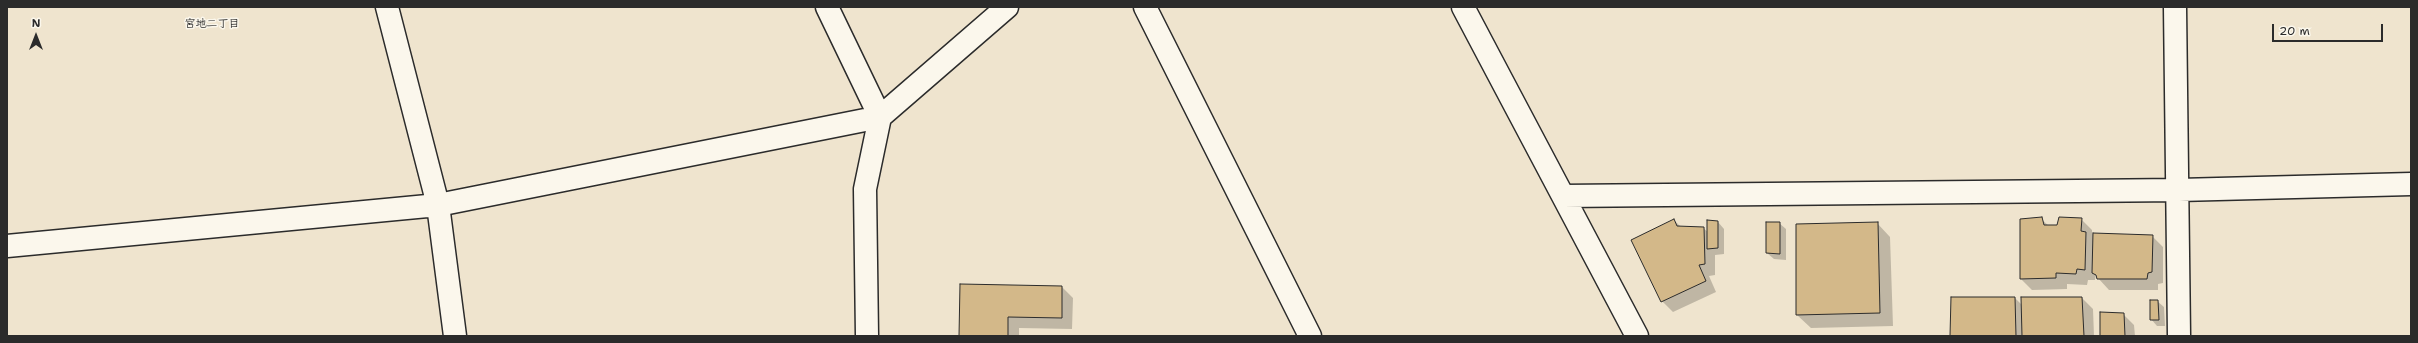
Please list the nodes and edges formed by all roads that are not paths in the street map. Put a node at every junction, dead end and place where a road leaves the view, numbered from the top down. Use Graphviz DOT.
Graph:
graph roads {
  1 [pos="387,7"];
  2 [pos="827,7"];
  3 [pos="1007,7"];
  4 [pos="1146,7"];
  5 [pos="1463,7"];
  6 [pos="2175,7"];
  7 [pos="880,117"];
  8 [pos="2411,184"];
  9 [pos="2179,190"];
  10 [pos="1563,196"];
  11 [pos="438,205"];
  12 [pos="7,246"];
  13 [pos="455,336"];
  14 [pos="867,336"];
  15 [pos="1310,336"];
  16 [pos="1637,336"];
  17 [pos="2179,336"];
  1 -- 11 [label="street"];
  2 -- 7 [label="street"];
  3 -- 7 [label="street"];
  4 -- 15 [label="street"];
  5 -- 10 [label="street"];
  6 -- 9 [label="street"];
  7 -- 11 [label="street"];
  7 -- 14 [label="street"];
  8 -- 9 [label="street"];
  9 -- 10 [label="street"];
  9 -- 17 [label="street"];
  10 -- 16 [label="street"];
  11 -- 12 [label="street"];
  11 -- 13 [label="street"];
}
